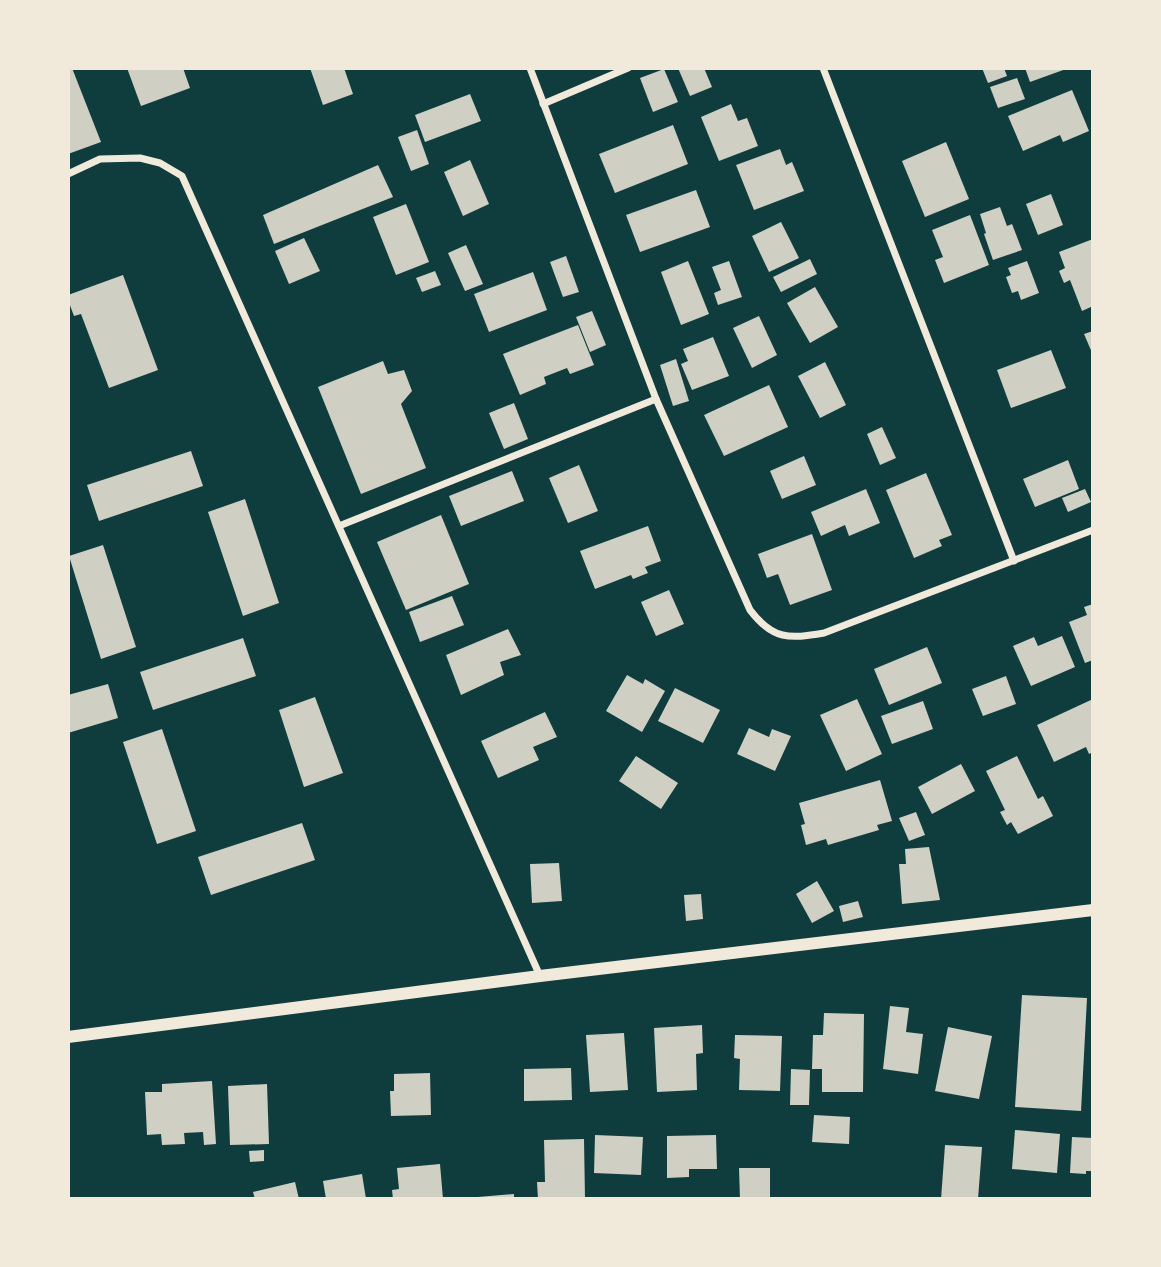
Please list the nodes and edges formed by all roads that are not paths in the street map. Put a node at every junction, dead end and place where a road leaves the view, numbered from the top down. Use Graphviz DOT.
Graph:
graph roads {
  1 [pos="530,68"];
  2 [pos="628,68"];
  3 [pos="824,68"];
  4 [pos="543,104"];
  5 [pos="68,174"];
  6 [pos="656,399"];
  7 [pos="339,526"];
  8 [pos="1093,530"];
  9 [pos="1014,561"];
  10 [pos="1093,911"];
  11 [pos="540,976"];
  12 [pos="68,1037"];
  1 -- 4 [label="street"];
  2 -- 4 [label="street"];
  3 -- 9 [label="street"];
  4 -- 6 [label="street"];
  5 -- 7 [label="street"];
  6 -- 7 [label="street"];
  6 -- 9 [label="street"];
  7 -- 11 [label="street"];
  8 -- 9 [label="street"];
  10 -- 11 [label="street"];
  11 -- 12 [label="street"];
}
